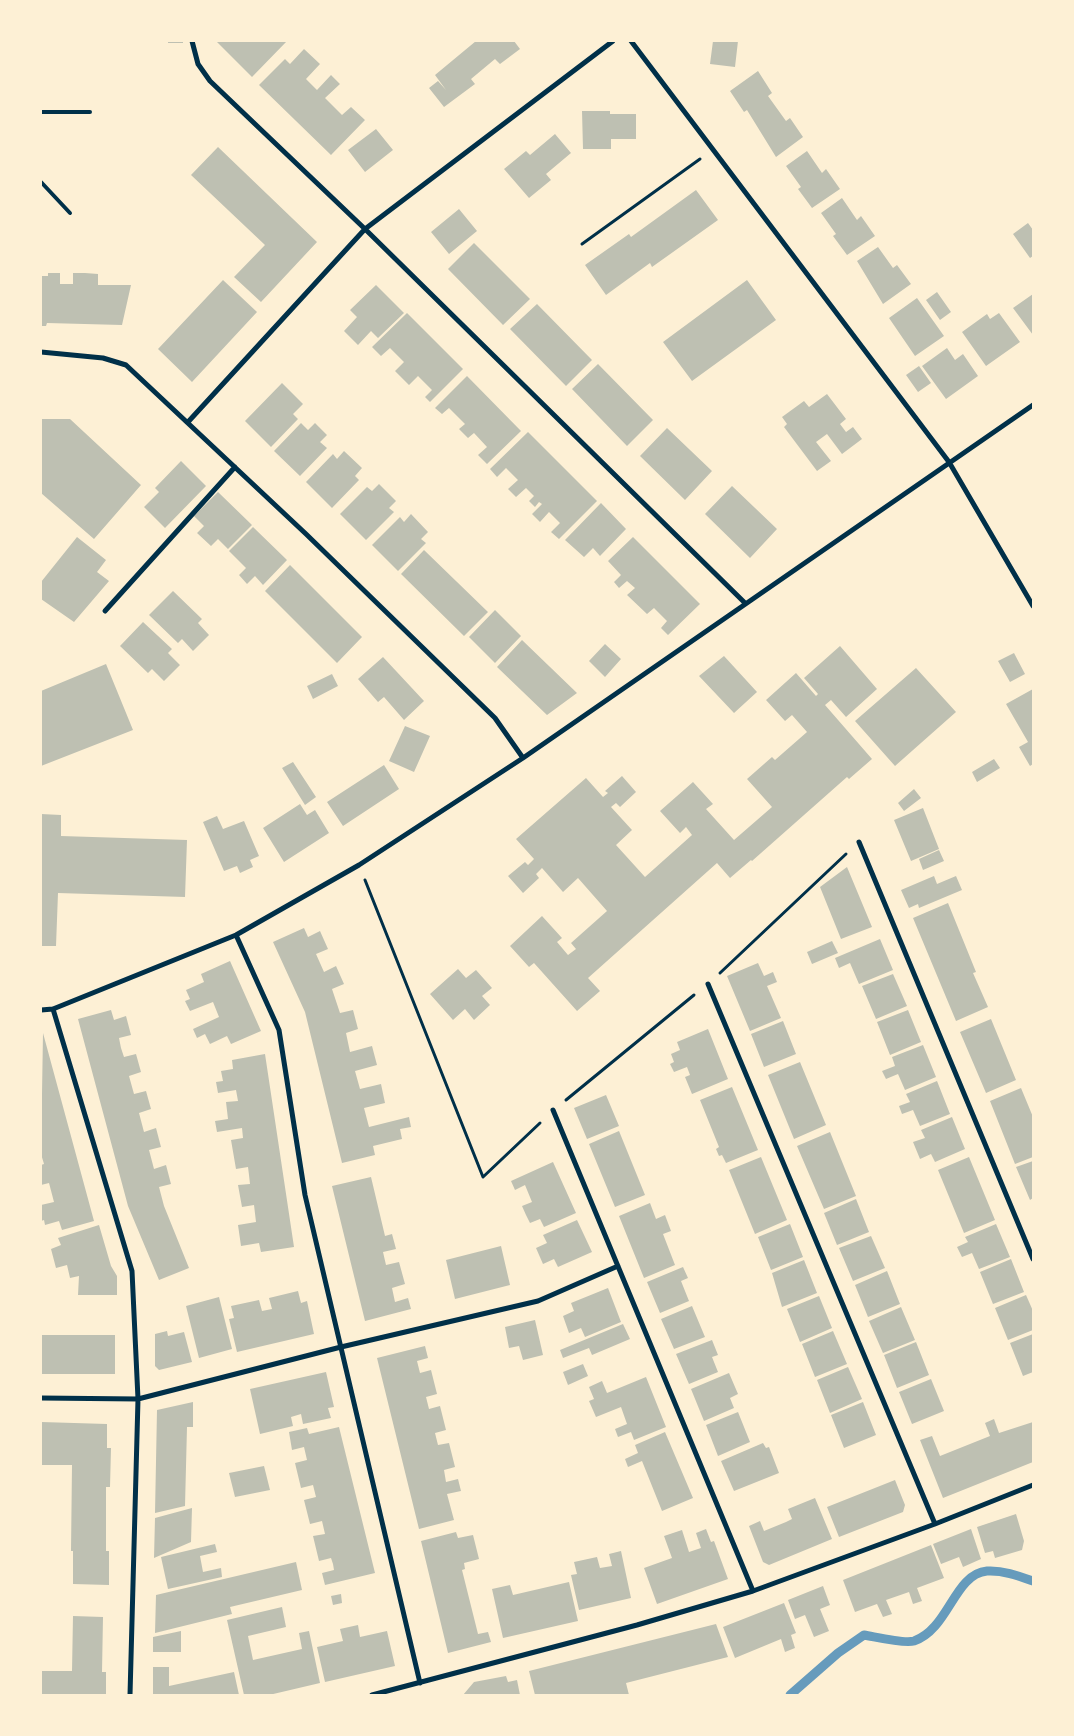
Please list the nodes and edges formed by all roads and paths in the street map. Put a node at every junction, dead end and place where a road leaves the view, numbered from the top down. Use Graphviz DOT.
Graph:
graph roads {
  1 [pos="192,41"];
  2 [pos="614,41"];
  3 [pos="631,41"];
  4 [pos="41,112"];
  5 [pos="90,112"];
  6 [pos="713,150"];
  7 [pos="41,182"];
  8 [pos="70,213"];
  9 [pos="366,229"];
  10 [pos="582,244"];
  11 [pos="41,352"];
  12 [pos="1033,405"];
  13 [pos="188,422"];
  14 [pos="949,462"];
  15 [pos="235,467"];
  16 [pos="745,603"];
  17 [pos="1033,606"];
  18 [pos="105,611"];
  19 [pos="523,758"];
  20 [pos="859,842"];
  21 [pos="359,865"];
  22 [pos="236,935"];
  23 [pos="708,984"];
  24 [pos="53,1008"];
  25 [pos="41,1010"];
  26 [pos="553,1110"];
  27 [pos="1033,1259"];
  28 [pos="618,1266"];
  29 [pos="341,1346"];
  30 [pos="41,1398"];
  31 [pos="138,1399"];
  32 [pos="1033,1485"];
  33 [pos="935,1524"];
  34 [pos="753,1591"];
  35 [pos="420,1683"];
  36 [pos="130,1695"];
  37 [pos="372,1695"];
  1 -- 9 [label="street"];
  2 -- 9 [label="street"];
  3 -- 6 [label="street"];
  4 -- 5 [label="lane"];
  6 -- 10 [label="path"];
  6 -- 14 [label="street"];
  7 -- 8 [label="lane"];
  9 -- 13 [label="street"];
  9 -- 16 [label="street"];
  11 -- 13 [label="street"];
  12 -- 14 [label="street"];
  13 -- 15 [label="street"];
  14 -- 16 [label="street"];
  14 -- 17 [label="street"];
  15 -- 18 [label="street"];
  15 -- 19 [label="street"];
  16 -- 19 [label="street"];
  19 -- 21 [label="street"];
  20 -- 27 [label="street"];
  21 -- 22 [label="street"];
  21 -- 26 [label="path"];
  22 -- 24 [label="street"];
  22 -- 29 [label="street"];
  23 -- 33 [label="street"];
  24 -- 25 [label="street"];
  24 -- 31 [label="street"];
  26 -- 28 [label="street"];
  28 -- 29 [label="street"];
  28 -- 34 [label="street"];
  29 -- 31 [label="street"];
  29 -- 35 [label="street"];
  30 -- 31 [label="street"];
  31 -- 36 [label="street"];
  32 -- 33 [label="street"];
  33 -- 34 [label="street"];
  34 -- 35 [label="street"];
  35 -- 37 [label="street"];
}
